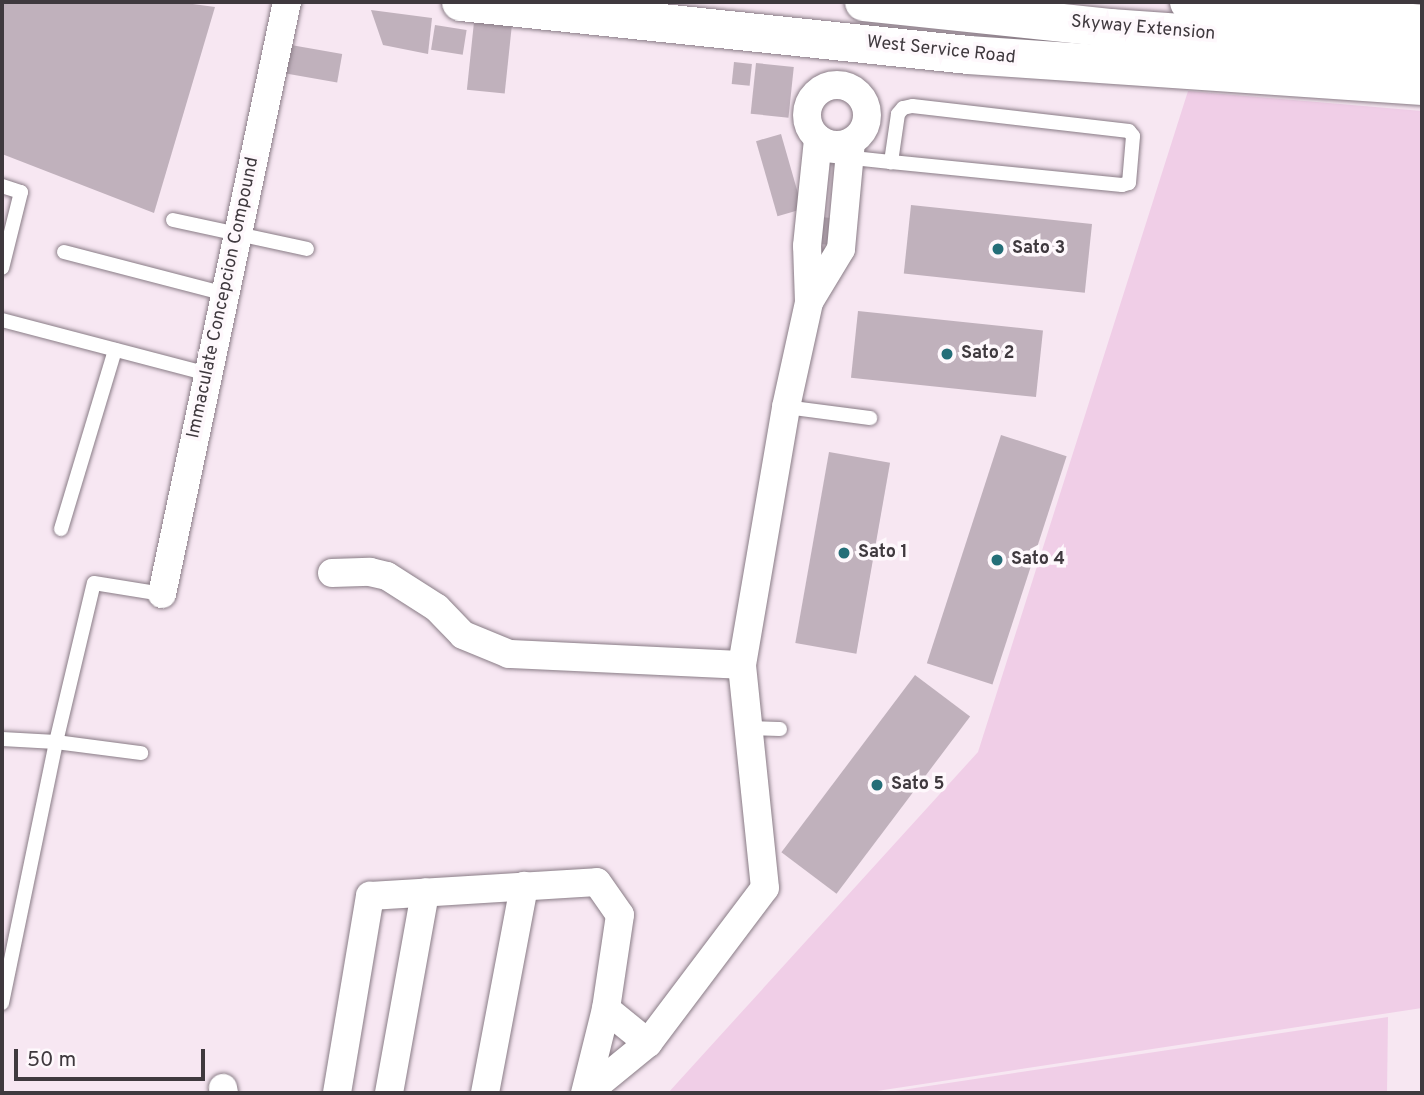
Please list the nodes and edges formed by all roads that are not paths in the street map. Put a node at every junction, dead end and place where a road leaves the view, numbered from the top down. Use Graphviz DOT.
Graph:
graph roads {
  1 [pos="287,2"];
  2 [pos="461,2"];
  3 [pos="864,2"];
  4 [pos="1189,2"];
  5 [pos="1386,2"];
  6 [pos="1422,5"];
  7 [pos="1422,24"];
  8 [pos="842,42"];
  9 [pos="1422,50"];
  10 [pos="839,85"];
  11 [pos="1422,86"];
  12 [pos="817,146"];
  13 [pos="851,150"];
  14 [pos="891,162"];
  15 [pos="2,186"];
  16 [pos="173,220"];
  17 [pos="238,234"];
  18 [pos="307,249"];
  19 [pos="64,252"];
  20 [pos="2,268"];
  21 [pos="225,294"];
  22 [pos="809,302"];
  23 [pos="2,320"];
  24 [pos="115,350"];
  25 [pos="208,374"];
  26 [pos="786,407"];
  27 [pos="870,418"];
  28 [pos="61,529"];
  29 [pos="332,573"];
  30 [pos="162,594"];
  31 [pos="742,665"];
  32 [pos="748,728"];
  33 [pos="780,729"];
  34 [pos="2,739"];
  35 [pos="56,742"];
  36 [pos="141,753"];
  37 [pos="524,886"];
  38 [pos="425,892"];
  39 [pos="2,1003"];
  40 [pos="606,1009"];
  41 [pos="648,1043"];
  42 [pos="337,1093"];
  43 [pos="389,1093"];
  44 [pos="485,1093"];
  45 [pos="586,1093"];
  1 -- 17 [label="street, Immaculate Concepcion Compound"];
  2 -- 8 [label="main road, West Service Road"];
  3 -- 9 [label="main road, Skyway Extension"];
  4 -- 7 [label="main road"];
  5 -- 6 [label="main road"];
  8 -- 10 [label="street"];
  8 -- 11 [label="main road, West Service Road"];
  10 -- 12 [label="street"];
  10 -- 13 [label="street"];
  12 -- 13 [label="street"];
  12 -- 22 [label="street"];
  13 -- 14 [label="lane"];
  13 -- 22 [label="street"];
  14 -- 14 [label="lane"];
  15 -- 20 [label="lane"];
  16 -- 17 [label="lane"];
  17 -- 18 [label="lane"];
  17 -- 21 [label="street, Immaculate Concepcion Compound"];
  19 -- 21 [label="lane"];
  21 -- 25 [label="street, Immaculate Concepcion Compound"];
  22 -- 26 [label="street"];
  23 -- 24 [label="lane"];
  24 -- 25 [label="lane"];
  24 -- 28 [label="lane"];
  25 -- 30 [label="street, Immaculate Concepcion Compound"];
  26 -- 27 [label="lane"];
  26 -- 31 [label="street"];
  29 -- 31 [label="street"];
  30 -- 35 [label="lane"];
  31 -- 32 [label="street"];
  32 -- 33 [label="lane"];
  32 -- 41 [label="street"];
  34 -- 35 [label="lane"];
  35 -- 36 [label="lane"];
  35 -- 39 [label="lane"];
  37 -- 38 [label="street"];
  37 -- 40 [label="street"];
  37 -- 44 [label="street"];
  38 -- 42 [label="street"];
  38 -- 43 [label="street"];
  40 -- 41 [label="street"];
  40 -- 45 [label="street"];
  41 -- 45 [label="street"];
}
